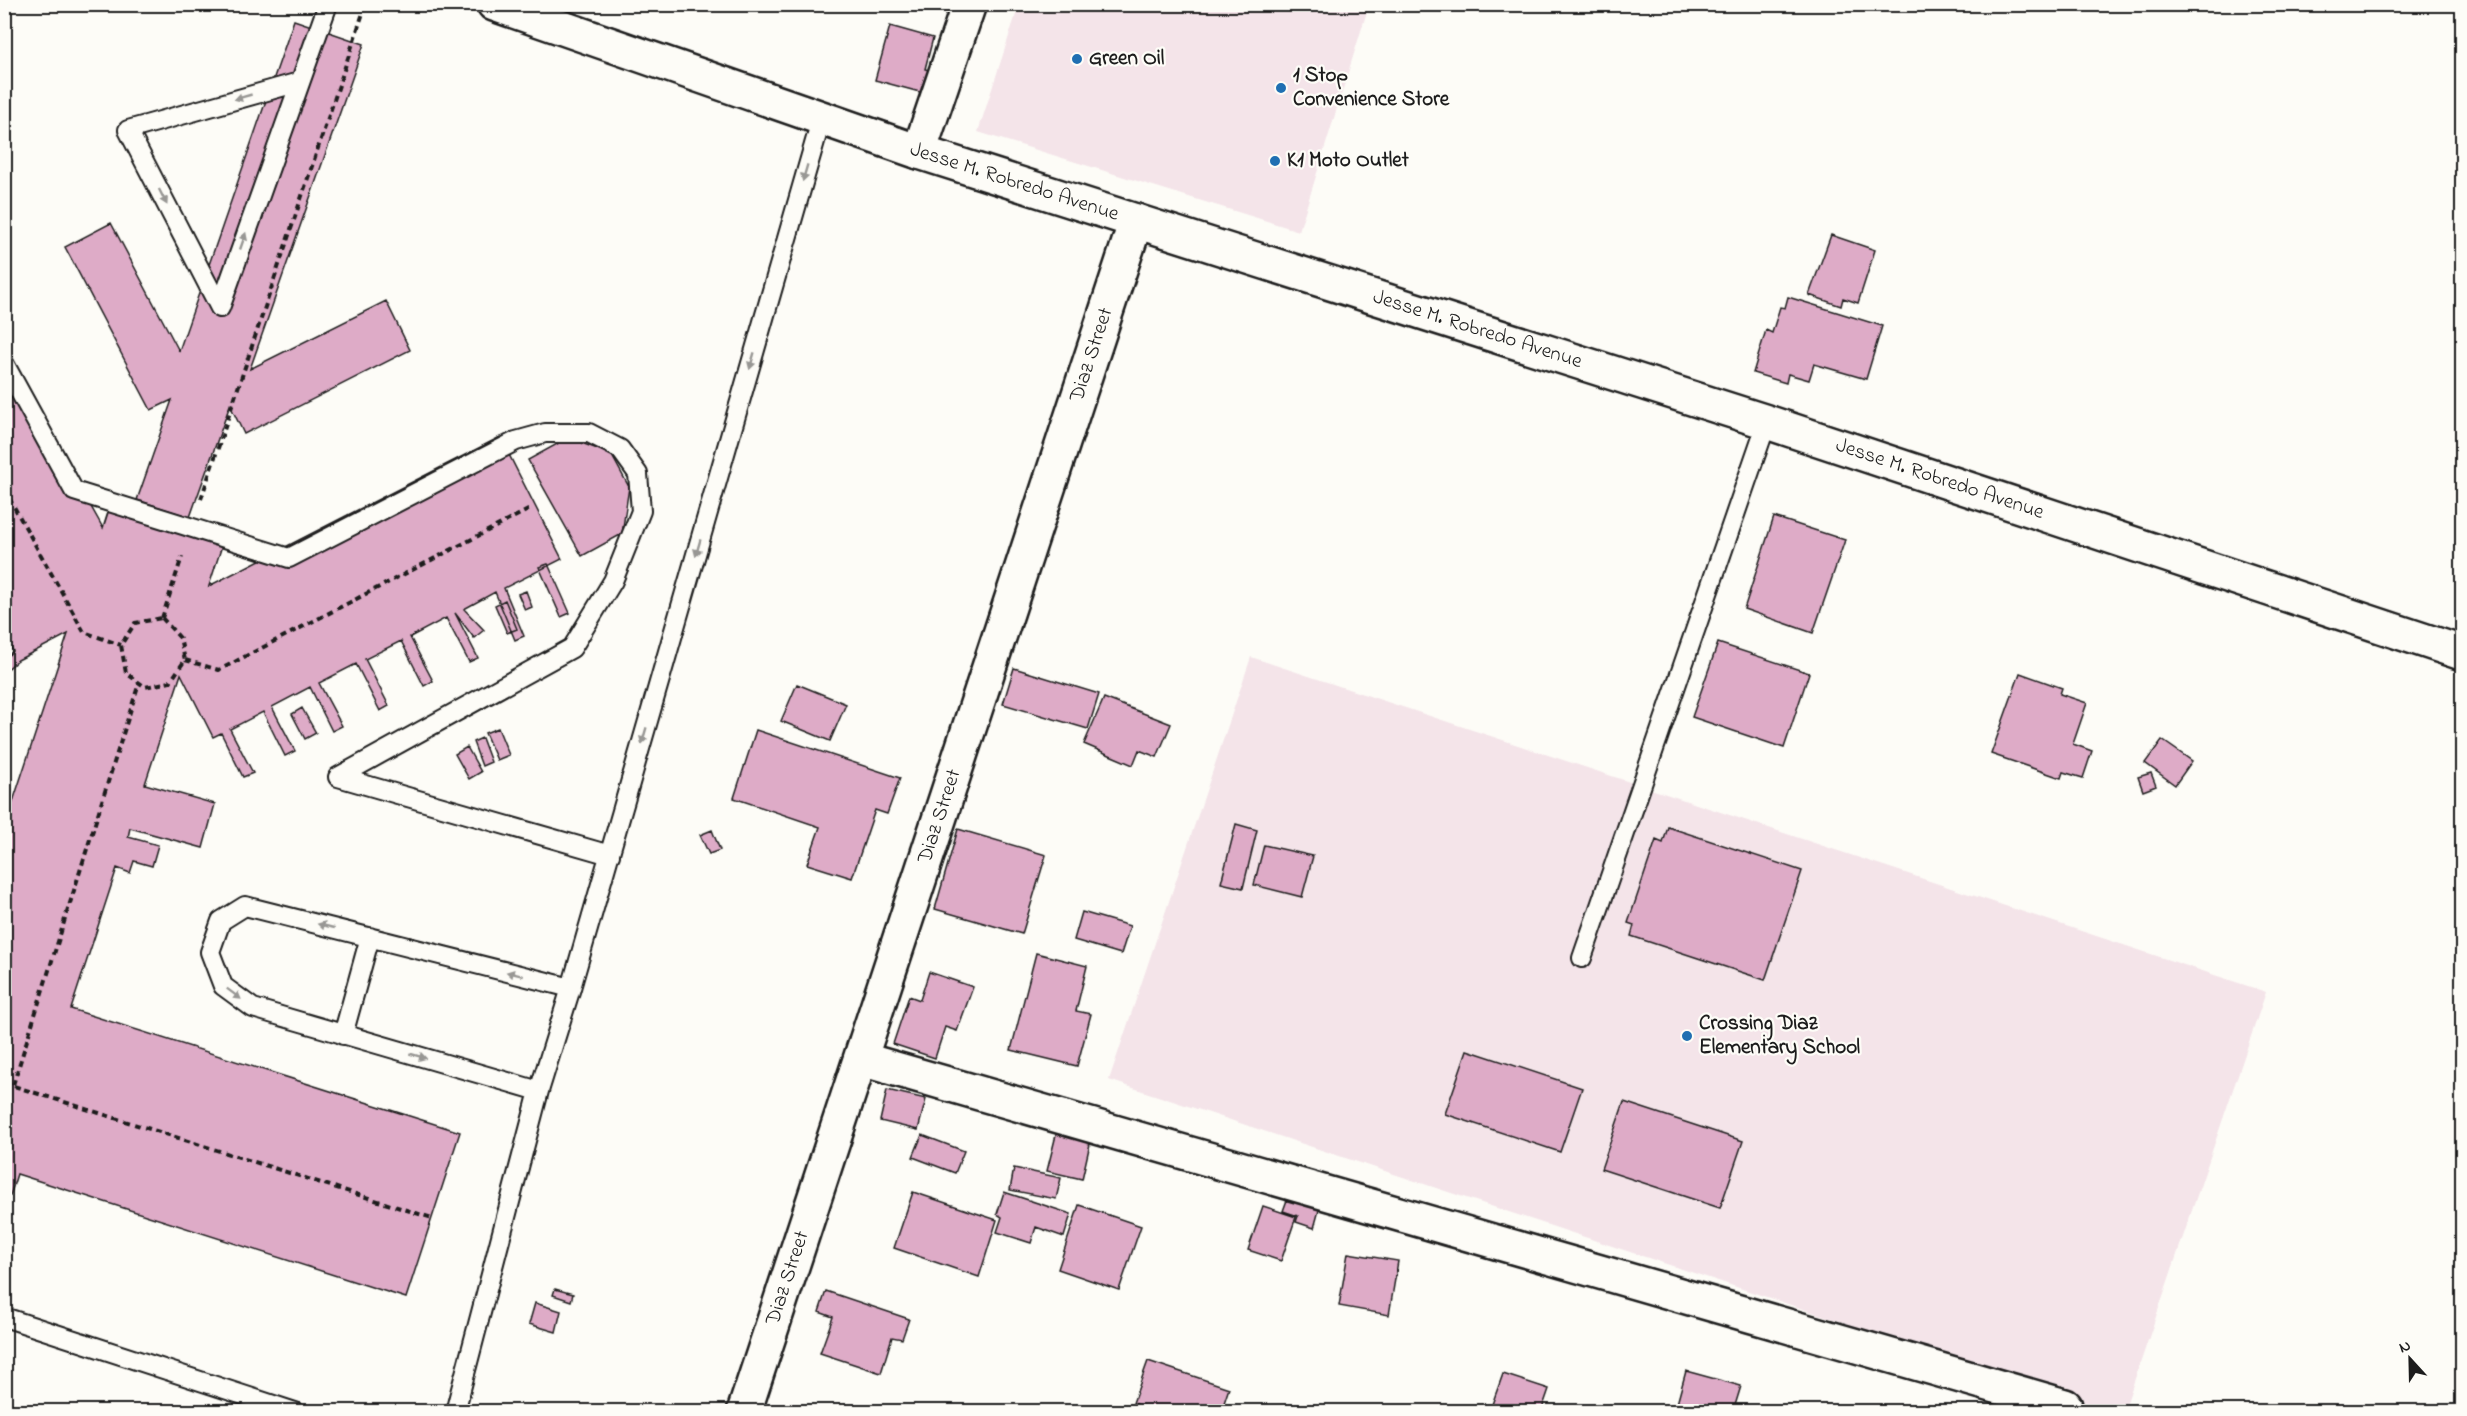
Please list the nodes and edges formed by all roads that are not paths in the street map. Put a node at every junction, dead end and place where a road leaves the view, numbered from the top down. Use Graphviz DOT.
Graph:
graph roads {
  1 [pos="328,4"];
  2 [pos="494,4"];
  3 [pos="969,4"];
  4 [pos="299,82"];
  5 [pos="822,117"];
  6 [pos="919,152"];
  7 [pos="1136,221"];
  8 [pos="4,363"];
  9 [pos="1767,422"];
  10 [pos="2463,653"];
  11 [pos="610,855"];
  12 [pos="370,937"];
  13 [pos="1582,958"];
  14 [pos="571,988"];
  15 [pos="343,1035"];
  16 [pos="861,1059"];
  17 [pos="539,1091"];
  18 [pos="4,1317"];
  19 [pos="2065,1406"];
  20 [pos="295,1412"];
  21 [pos="455,1412"];
  22 [pos="744,1412"];
  1 -- 4 [label="lane"];
  2 -- 5 [label="main road, Jesse M. Robredo Avenue"];
  3 -- 6 [label="main road"];
  4 -- 4 [label="lane, one-way"];
  5 -- 6 [label="main road, Jesse M. Robredo Avenue"];
  5 -- 11 [label="lane, one-way"];
  6 -- 7 [label="main road, Jesse M. Robredo Avenue"];
  7 -- 9 [label="main road, Jesse M. Robredo Avenue"];
  7 -- 16 [label="main road, Diaz Street"];
  8 -- 11 [label="lane"];
  9 -- 10 [label="main road, Jesse M. Robredo Avenue"];
  9 -- 13 [label="lane"];
  11 -- 14 [label="lane"];
  14 -- 12 [label="lane, one-way"];
  12 -- 15 [label="lane"];
  12 -- 15 [label="lane, one-way"];
  14 -- 17 [label="lane"];
  15 -- 17 [label="lane, one-way"];
  16 -- 19 [label="main road"];
  16 -- 22 [label="main road, Diaz Street"];
  17 -- 21 [label="lane"];
  18 -- 20 [label="lane"];
}
